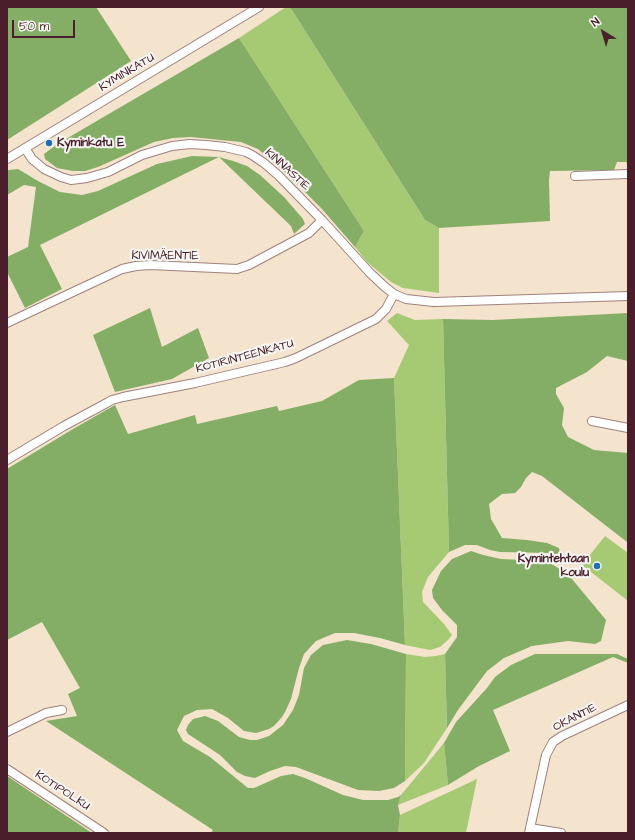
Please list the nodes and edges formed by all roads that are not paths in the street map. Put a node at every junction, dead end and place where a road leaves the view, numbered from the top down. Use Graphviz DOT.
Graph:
graph roads {
  1 [pos="259,7"];
  2 [pos="25,148"];
  3 [pos="7,159"];
  4 [pos="628,174"];
  5 [pos="575,176"];
  6 [pos="322,220"];
  7 [pos="394,294"];
  8 [pos="628,296"];
  9 [pos="7,323"];
  10 [pos="592,422"];
  11 [pos="628,428"];
  12 [pos="7,460"];
  13 [pos="628,705"];
  14 [pos="62,710"];
  15 [pos="7,732"];
  16 [pos="7,768"];
  17 [pos="530,830"];
  18 [pos="104,833"];
  19 [pos="561,833"];
  1 -- 2 [label="street, KYMINKATU"];
  2 -- 3 [label="street, KYMINKATU"];
  2 -- 6 [label="street, KINNASTIE"];
  4 -- 5 [label="street"];
  6 -- 7 [label="street, KINNASTIE"];
  6 -- 9 [label="street, KIVIMÄENTIE"];
  7 -- 8 [label="street"];
  7 -- 12 [label="street, KOTIRINTEENKATU"];
  10 -- 11 [label="street"];
  13 -- 17 [label="street, OKANTIE"];
  14 -- 15 [label="street"];
  16 -- 18 [label="street, KOTIPOLKU"];
  17 -- 19 [label="street"];
}
